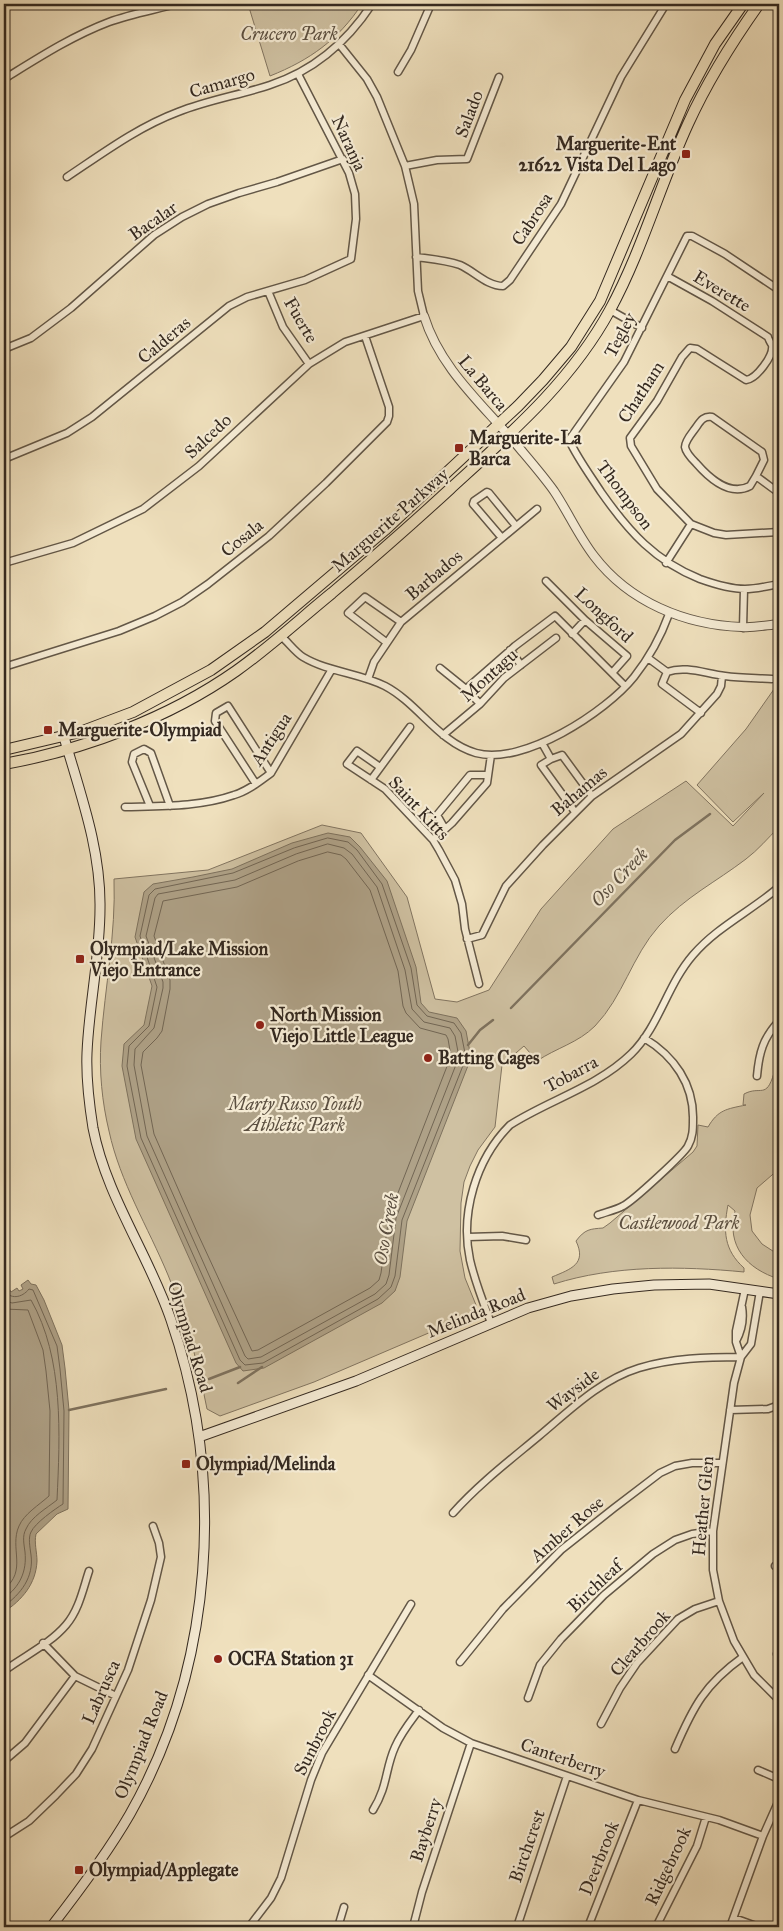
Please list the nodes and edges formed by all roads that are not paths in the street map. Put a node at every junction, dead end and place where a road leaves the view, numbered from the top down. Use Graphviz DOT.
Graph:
graph roads {
  1 [pos="176,4"];
  2 [pos="372,4"];
  3 [pos="431,4"];
  4 [pos="666,4"];
  5 [pos="743,4"];
  6 [pos="759,4"];
  7 [pos="339,44"];
  8 [pos="398,72"];
  9 [pos="298,74"];
  10 [pos="499,77"];
  11 [pos="4,79"];
  12 [pos="343,159"];
  13 [pos="405,166"];
  14 [pos="67,177"];
  15 [pos="416,257"];
  16 [pos="351,259"];
  17 [pos="667,276"];
  18 [pos="779,290"];
  19 [pos="268,291"];
  20 [pos="610,310"];
  21 [pos="424,316"];
  22 [pos="642,328"];
  23 [pos="365,336"];
  24 [pos="4,349"];
  25 [pos="309,364"];
  26 [pos="749,380"];
  27 [pos="498,424"];
  28 [pos="508,435"];
  29 [pos="569,440"];
  30 [pos="4,459"];
  31 [pos="756,476"];
  32 [pos="779,493"];
  33 [pos="536,510"];
  34 [pos="691,524"];
  35 [pos="516,526"];
  36 [pos="779,532"];
  37 [pos="502,538"];
  38 [pos="666,562"];
  39 [pos="4,563"];
  40 [pos="546,581"];
  41 [pos="779,584"];
  42 [pos="744,589"];
  43 [pos="669,614"];
  44 [pos="585,620"];
  45 [pos="401,622"];
  46 [pos="779,624"];
  47 [pos="743,628"];
  48 [pos="572,634"];
  49 [pos="281,636"];
  50 [pos="556,638"];
  51 [pos="386,642"];
  52 [pos="510,650"];
  53 [pos="648,658"];
  54 [pos="521,665"];
  55 [pos="4,667"];
  56 [pos="440,668"];
  57 [pos="332,669"];
  58 [pos="667,672"];
  59 [pos="612,673"];
  60 [pos="722,676"];
  61 [pos="368,679"];
  62 [pos="772,679"];
  63 [pos="626,686"];
  64 [pos="466,689"];
  65 [pos="480,704"];
  66 [pos="701,713"];
  67 [pos="410,727"];
  68 [pos="443,736"];
  69 [pos="64,737"];
  70 [pos="542,743"];
  71 [pos="67,749"];
  72 [pos="4,750"];
  73 [pos="491,755"];
  74 [pos="551,759"];
  75 [pos="4,764"];
  76 [pos="380,766"];
  77 [pos="271,773"];
  78 [pos="488,775"];
  79 [pos="371,780"];
  80 [pos="256,784"];
  81 [pos="592,796"];
  82 [pos="150,806"];
  83 [pos="170,806"];
  84 [pos="125,807"];
  85 [pos="575,812"];
  86 [pos="445,828"];
  87 [pos="432,840"];
  88 [pos="779,888"];
  89 [pos="467,939"];
  90 [pos="479,984"];
  91 [pos="779,1021"];
  92 [pos="644,1038"];
  93 [pos="757,1076"];
  94 [pos="598,1215"];
  95 [pos="468,1237"];
  96 [pos="526,1240"];
  97 [pos="745,1289"];
  98 [pos="760,1291"];
  99 [pos="779,1294"];
  100 [pos="491,1322"];
  101 [pos="752,1338"];
  102 [pos="737,1339"];
  103 [pos="741,1357"];
  104 [pos="779,1405"];
  105 [pos="730,1410"];
  106 [pos="199,1437"];
  107 [pos="721,1463"];
  108 [pos="453,1513"];
  109 [pos="153,1526"];
  110 [pos="713,1531"];
  111 [pos="89,1571"];
  112 [pos="719,1601"];
  113 [pos="411,1604"];
  114 [pos="43,1643"];
  115 [pos="743,1657"];
  116 [pos="460,1662"];
  117 [pos="4,1671"];
  118 [pos="368,1675"];
  119 [pos="75,1676"];
  120 [pos="116,1696"];
  121 [pos="528,1698"];
  122 [pos="779,1700"];
  123 [pos="419,1710"];
  124 [pos="601,1724"];
  125 [pos="470,1743"];
  126 [pos="674,1749"];
  127 [pos="4,1761"];
  128 [pos="758,1770"];
  129 [pos="567,1776"];
  130 [pos="779,1780"];
  131 [pos="638,1800"];
  132 [pos="779,1800"];
  133 [pos="373,1810"];
  134 [pos="706,1817"];
  135 [pos="763,1836"];
  136 [pos="4,1837"];
  137 [pos="344,1907"];
  138 [pos="734,1918"];
  139 [pos="51,1927"];
  140 [pos="249,1927"];
  141 [pos="338,1927"];
  142 [pos="413,1927"];
  143 [pos="517,1927"];
  144 [pos="588,1927"];
  145 [pos="656,1927"];
  146 [pos="730,1927"];
  147 [pos="759,1927"];
  1 -- 11 [label="street"];
  2 -- 7 [label="street, Camargo"];
  3 -- 8 [label="street"];
  4 -- 15 [label="street, Cabrosa"];
  5 -- 27 [label="main road, Marguerite Parkway"];
  6 -- 20 [label="main road, Marguerite Parkway"];
  7 -- 9 [label="street, Camargo"];
  7 -- 13 [label="street, La Barca"];
  9 -- 12 [label="street, Naranja"];
  9 -- 14 [label="street, Camargo"];
  10 -- 13 [label="street, Salado"];
  12 -- 16 [label="street, Naranja"];
  12 -- 24 [label="street, Bacalar"];
  13 -- 15 [label="street, La Barca"];
  15 -- 21 [label="street, La Barca"];
  16 -- 19 [label="street, Calderas"];
  17 -- 18 [label="street, Tegley"];
  17 -- 22 [label="street, Tegley"];
  17 -- 26 [label="street, Everette"];
  19 -- 25 [label="street, Fuerte"];
  19 -- 30 [label="street, Calderas"];
  20 -- 22 [label="street"];
  20 -- 28 [label="main road, Marguerite Parkway"];
  21 -- 23 [label="street, Salcedo"];
  21 -- 27 [label="street, La Barca"];
  22 -- 29 [label="street, Tegley"];
  23 -- 25 [label="street, Salcedo"];
  23 -- 55 [label="street, Cosala"];
  25 -- 39 [label="street, Salcedo"];
  26 -- 34 [label="street, Chatham"];
  27 -- 28 [label="street, La Barca"];
  27 -- 69 [label="main road, Marguerite Parkway"];
  28 -- 43 [label="street, La Barca"];
  28 -- 49 [label="main road, Marguerite Parkway"];
  29 -- 38 [label="street, Thompson"];
  31 -- 31 [label="street"];
  31 -- 32 [label="street"];
  33 -- 35 [label="street, Barbados"];
  34 -- 36 [label="street"];
  34 -- 38 [label="street"];
  35 -- 37 [label="street, Barbados"];
  35 -- 37 [label="street"];
  37 -- 45 [label="street, Barbados"];
  38 -- 42 [label="street, Thompson"];
  40 -- 44 [label="street, Longford"];
  41 -- 42 [label="street, Thompson"];
  42 -- 47 [label="street"];
  43 -- 47 [label="street, La Barca"];
  43 -- 53 [label="street"];
  44 -- 48 [label="street"];
  44 -- 59 [label="street, Longford"];
  45 -- 51 [label="street, Barbados"];
  45 -- 51 [label="street"];
  46 -- 47 [label="street, La Barca"];
  48 -- 52 [label="street"];
  48 -- 59 [label="street"];
  49 -- 57 [label="street"];
  49 -- 71 [label="main road, Marguerite Parkway"];
  50 -- 54 [label="street, Montagu"];
  51 -- 61 [label="street, Barbados"];
  52 -- 54 [label="street"];
  52 -- 64 [label="street"];
  53 -- 58 [label="street"];
  53 -- 63 [label="street"];
  54 -- 65 [label="street, Montagu"];
  56 -- 64 [label="street"];
  57 -- 61 [label="street"];
  57 -- 77 [label="street, Antigua"];
  58 -- 60 [label="street"];
  58 -- 66 [label="street"];
  59 -- 63 [label="street"];
  60 -- 62 [label="street"];
  60 -- 66 [label="street, Bahamas"];
  61 -- 68 [label="street"];
  63 -- 70 [label="street"];
  64 -- 65 [label="street"];
  65 -- 68 [label="street, Montagu"];
  66 -- 81 [label="street, Bahamas"];
  67 -- 76 [label="street"];
  68 -- 73 [label="street"];
  69 -- 71 [label="main road, Olympiad Road"];
  69 -- 72 [label="main road, Marguerite Parkway"];
  70 -- 73 [label="street"];
  70 -- 74 [label="street"];
  71 -- 75 [label="main road, Marguerite Parkway"];
  71 -- 106 [label="main road, Olympiad Road"];
  73 -- 78 [label="street"];
  74 -- 81 [label="street"];
  74 -- 85 [label="street"];
  76 -- 79 [label="street"];
  76 -- 79 [label="street, Saint Kitts"];
  77 -- 80 [label="street, Antigua"];
  77 -- 80 [label="street"];
  78 -- 86 [label="street"];
  78 -- 86 [label="street"];
  79 -- 87 [label="street, Saint Kitts"];
  80 -- 83 [label="street, Antigua"];
  81 -- 85 [label="street, Bahamas"];
  82 -- 83 [label="street, Antigua"];
  82 -- 83 [label="street"];
  82 -- 84 [label="street, Antigua"];
  85 -- 89 [label="street, Bahamas"];
  86 -- 87 [label="street"];
  87 -- 89 [label="street, Saint Kitts"];
  88 -- 92 [label="street, Tobarra"];
  89 -- 90 [label="street, Saint Kitts"];
  91 -- 93 [label="street"];
  92 -- 94 [label="street"];
  92 -- 95 [label="street, Tobarra"];
  95 -- 96 [label="street"];
  95 -- 100 [label="street, Tobarra"];
  97 -- 98 [label="main road, Melinda Road"];
  97 -- 100 [label="main road, Melinda Road"];
  97 -- 102 [label="street"];
  98 -- 99 [label="main road, Melinda Road"];
  98 -- 101 [label="street, Heather Glen"];
  100 -- 106 [label="main road, Melinda Road"];
  101 -- 102 [label="street"];
  101 -- 103 [label="street, Heather Glen"];
  102 -- 103 [label="street"];
  103 -- 105 [label="street, Heather Glen"];
  103 -- 108 [label="street, Wayside"];
  104 -- 105 [label="street"];
  105 -- 107 [label="street, Heather Glen"];
  106 -- 139 [label="main road, Olympiad Road"];
  107 -- 110 [label="street, Heather Glen"];
  107 -- 116 [label="street, Amber Rose"];
  109 -- 120 [label="street, Labrusca"];
  110 -- 112 [label="street, Heather Glen"];
  110 -- 121 [label="street, Birchleaf"];
  111 -- 114 [label="street"];
  112 -- 115 [label="street, Heather Glen"];
  112 -- 124 [label="street, Clearbrook"];
  113 -- 118 [label="street, Sunbrook"];
  114 -- 117 [label="street"];
  114 -- 119 [label="street"];
  115 -- 122 [label="street, Heather Glen"];
  115 -- 126 [label="street"];
  118 -- 123 [label="street, Canterberry"];
  118 -- 140 [label="street, Sunbrook"];
  119 -- 120 [label="street"];
  119 -- 127 [label="street"];
  120 -- 136 [label="street, Labrusca"];
  123 -- 125 [label="street, Canterberry"];
  123 -- 133 [label="street"];
  125 -- 129 [label="street, Canterberry"];
  125 -- 142 [label="street, Bayberry"];
  128 -- 130 [label="street"];
  129 -- 131 [label="street, Canterberry"];
  129 -- 143 [label="street, Birchcrest"];
  131 -- 134 [label="street, Canterberry"];
  131 -- 144 [label="street, Deerbrook"];
  132 -- 135 [label="street"];
  134 -- 135 [label="street, Canterberry"];
  134 -- 145 [label="street, Ridgebrook"];
  135 -- 138 [label="street"];
  137 -- 141 [label="street"];
  138 -- 146 [label="street"];
  138 -- 147 [label="street"];
}
